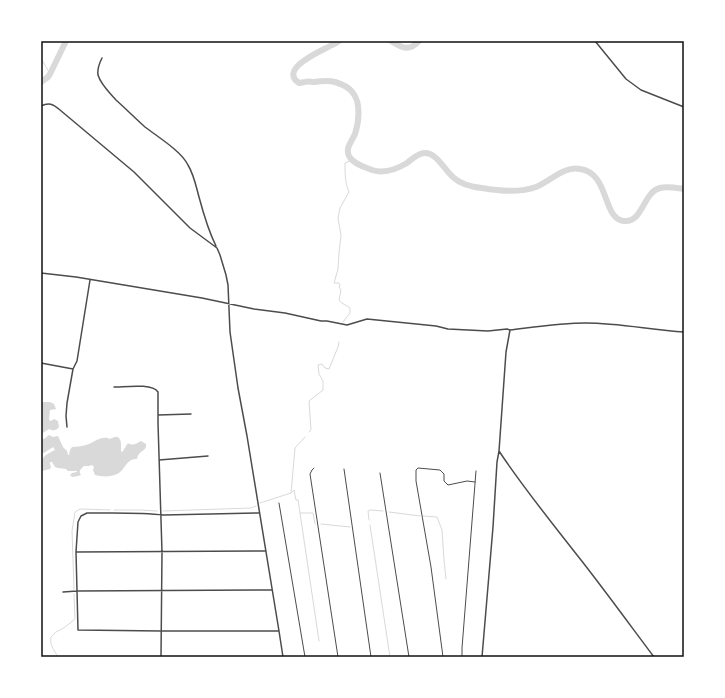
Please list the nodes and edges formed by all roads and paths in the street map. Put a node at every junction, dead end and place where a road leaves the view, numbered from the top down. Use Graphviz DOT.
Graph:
graph roads {
  1 [pos="595,41"];
  2 [pos="102,58"];
  3 [pos="41,106"];
  4 [pos="684,107"];
  5 [pos="217,248"];
  6 [pos="41,273"];
  7 [pos="90,280"];
  8 [pos="228,304"];
  9 [pos="510,330"];
  10 [pos="684,332"];
  11 [pos="41,363"];
  12 [pos="73,369"];
  13 [pos="114,387"];
  14 [pos="191,414"];
  15 [pos="158,415"];
  16 [pos="67,427"];
  17 [pos="499,451"];
  18 [pos="208,456"];
  19 [pos="159,460"];
  20 [pos="314,468"];
  21 [pos="344,469"];
  22 [pos="476,471"];
  23 [pos="380,473"];
  24 [pos="475,482"];
  25 [pos="279,502"];
  26 [pos="260,513"];
  27 [pos="160,514"];
  28 [pos="266,551"];
  29 [pos="76,552"];
  30 [pos="162,552"];
  31 [pos="272,590"];
  32 [pos="77,591"];
  33 [pos="161,591"];
  34 [pos="62,592"];
  35 [pos="279,631"];
  36 [pos="161,632"];
  37 [pos="161,657"];
  38 [pos="282,657"];
  39 [pos="305,657"];
  40 [pos="338,657"];
  41 [pos="371,657"];
  42 [pos="408,657"];
  43 [pos="443,657"];
  44 [pos="462,657"];
  45 [pos="482,657"];
  46 [pos="654,657"];
  1 -- 4 [label="street"];
  2 -- 5 [label="street"];
  3 -- 5 [label="street"];
  5 -- 8 [label="street"];
  6 -- 7 [label="street"];
  7 -- 8 [label="street"];
  7 -- 12 [label="street"];
  8 -- 9 [label="street"];
  8 -- 26 [label="street"];
  9 -- 10 [label="street"];
  9 -- 17 [label="street"];
  11 -- 12 [label="street"];
  12 -- 16 [label="street"];
  13 -- 15 [label="street"];
  14 -- 15 [label="street"];
  15 -- 19 [label="street"];
  17 -- 45 [label="street"];
  17 -- 46 [label="street"];
  18 -- 19 [label="street"];
  19 -- 27 [label="street"];
  20 -- 40 [label="lane"];
  21 -- 41 [label="lane"];
  22 -- 24 [label="lane"];
  23 -- 42 [label="lane"];
  24 -- 43 [label="lane"];
  24 -- 44 [label="lane"];
  25 -- 39 [label="lane"];
  26 -- 27 [label="street"];
  26 -- 28 [label="street"];
  27 -- 29 [label="street"];
  27 -- 30 [label="street"];
  28 -- 30 [label="street"];
  28 -- 31 [label="street"];
  29 -- 30 [label="street"];
  29 -- 32 [label="street"];
  30 -- 33 [label="street"];
  31 -- 33 [label="street"];
  31 -- 35 [label="street"];
  32 -- 33 [label="street"];
  32 -- 34 [label="street"];
  32 -- 36 [label="street"];
  33 -- 36 [label="street"];
  35 -- 36 [label="street"];
  35 -- 38 [label="street"];
  36 -- 37 [label="street"];
}
